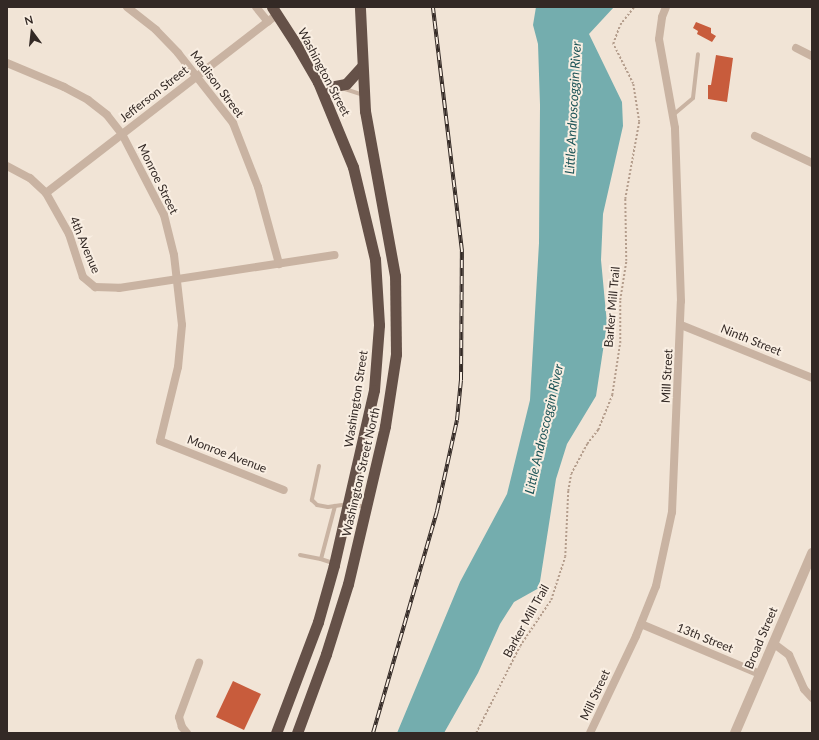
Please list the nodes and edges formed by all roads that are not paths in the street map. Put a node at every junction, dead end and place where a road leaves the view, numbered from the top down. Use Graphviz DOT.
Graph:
graph roads {
  1 [pos="127,7"];
  2 [pos="256,7"];
  3 [pos="360,7"];
  4 [pos="666,7"];
  5 [pos="275,11"];
  6 [pos="268,22"];
  7 [pos="796,48"];
  8 [pos="698,54"];
  9 [pos="812,56"];
  10 [pos="7,63"];
  11 [pos="362,66"];
  12 [pos="196,76"];
  13 [pos="318,82"];
  14 [pos="338,87"];
  15 [pos="364,95"];
  16 [pos="672,116"];
  17 [pos="122,134"];
  18 [pos="755,136"];
  19 [pos="812,163"];
  20 [pos="7,166"];
  21 [pos="46,193"];
  22 [pos="383,208"];
  23 [pos="334,255"];
  24 [pos="279,264"];
  25 [pos="178,280"];
  26 [pos="681,325"];
  27 [pos="812,378"];
  28 [pos="160,441"];
  29 [pos="319,466"];
  30 [pos="284,490"];
  31 [pos="349,504"];
  32 [pos="335,506"];
  33 [pos="366,507"];
  34 [pos="812,553"];
  35 [pos="300,555"];
  36 [pos="321,559"];
  37 [pos="334,564"];
  38 [pos="641,624"];
  39 [pos="773,643"];
  40 [pos="199,663"];
  41 [pos="760,674"];
  42 [pos="812,698"];
  43 [pos="187,733"];
  44 [pos="276,733"];
  45 [pos="297,733"];
  46 [pos="590,733"];
  47 [pos="735,733"];
  1 -- 12 [label="street, Madison Street"];
  2 -- 6 [label="street"];
  3 -- 11 [label="highway, Washington Street"];
  4 -- 16 [label="street, Mill Street"];
  5 -- 6 [label="street, Jefferson Street"];
  5 -- 13 [label="highway, Washington Street"];
  6 -- 12 [label="street, Jefferson Street"];
  7 -- 9 [label="street"];
  8 -- 16 [label="lane"];
  10 -- 17 [label="street, Monroe Street"];
  11 -- 14 [label="highway"];
  11 -- 15 [label="highway, Washington Street"];
  12 -- 17 [label="street, Jefferson Street"];
  12 -- 24 [label="street, Madison Street"];
  13 -- 14 [label="highway"];
  13 -- 31 [label="highway, Washington Street"];
  14 -- 15 [label="lane"];
  15 -- 22 [label="highway, Washington Street"];
  16 -- 26 [label="street, Mill Street"];
  17 -- 21 [label="street, Jefferson Street"];
  17 -- 25 [label="street, Monroe Street"];
  18 -- 19 [label="street"];
  20 -- 21 [label="street, 4th Avenue"];
  21 -- 25 [label="street, 4th Avenue"];
  22 -- 33 [label="highway, Washington Street North"];
  23 -- 24 [label="street"];
  24 -- 25 [label="street"];
  25 -- 28 [label="street, Monroe Street"];
  26 -- 27 [label="street, Ninth Street"];
  26 -- 38 [label="street, Mill Street"];
  28 -- 30 [label="street, Monroe Avenue"];
  29 -- 32 [label="lane"];
  31 -- 32 [label="lane"];
  31 -- 33 [label="lane"];
  31 -- 37 [label="highway, Washington Street"];
  32 -- 36 [label="lane"];
  33 -- 45 [label="highway, Washington Street North"];
  34 -- 39 [label="street, Broad Street"];
  35 -- 36 [label="lane"];
  36 -- 37 [label="lane"];
  37 -- 44 [label="highway, Washington Street"];
  38 -- 41 [label="street, 13th Street"];
  38 -- 46 [label="street, Mill Street"];
  39 -- 41 [label="street, Broad Street"];
  39 -- 42 [label="street"];
  40 -- 43 [label="street"];
  41 -- 47 [label="street, Broad Street"];
}
